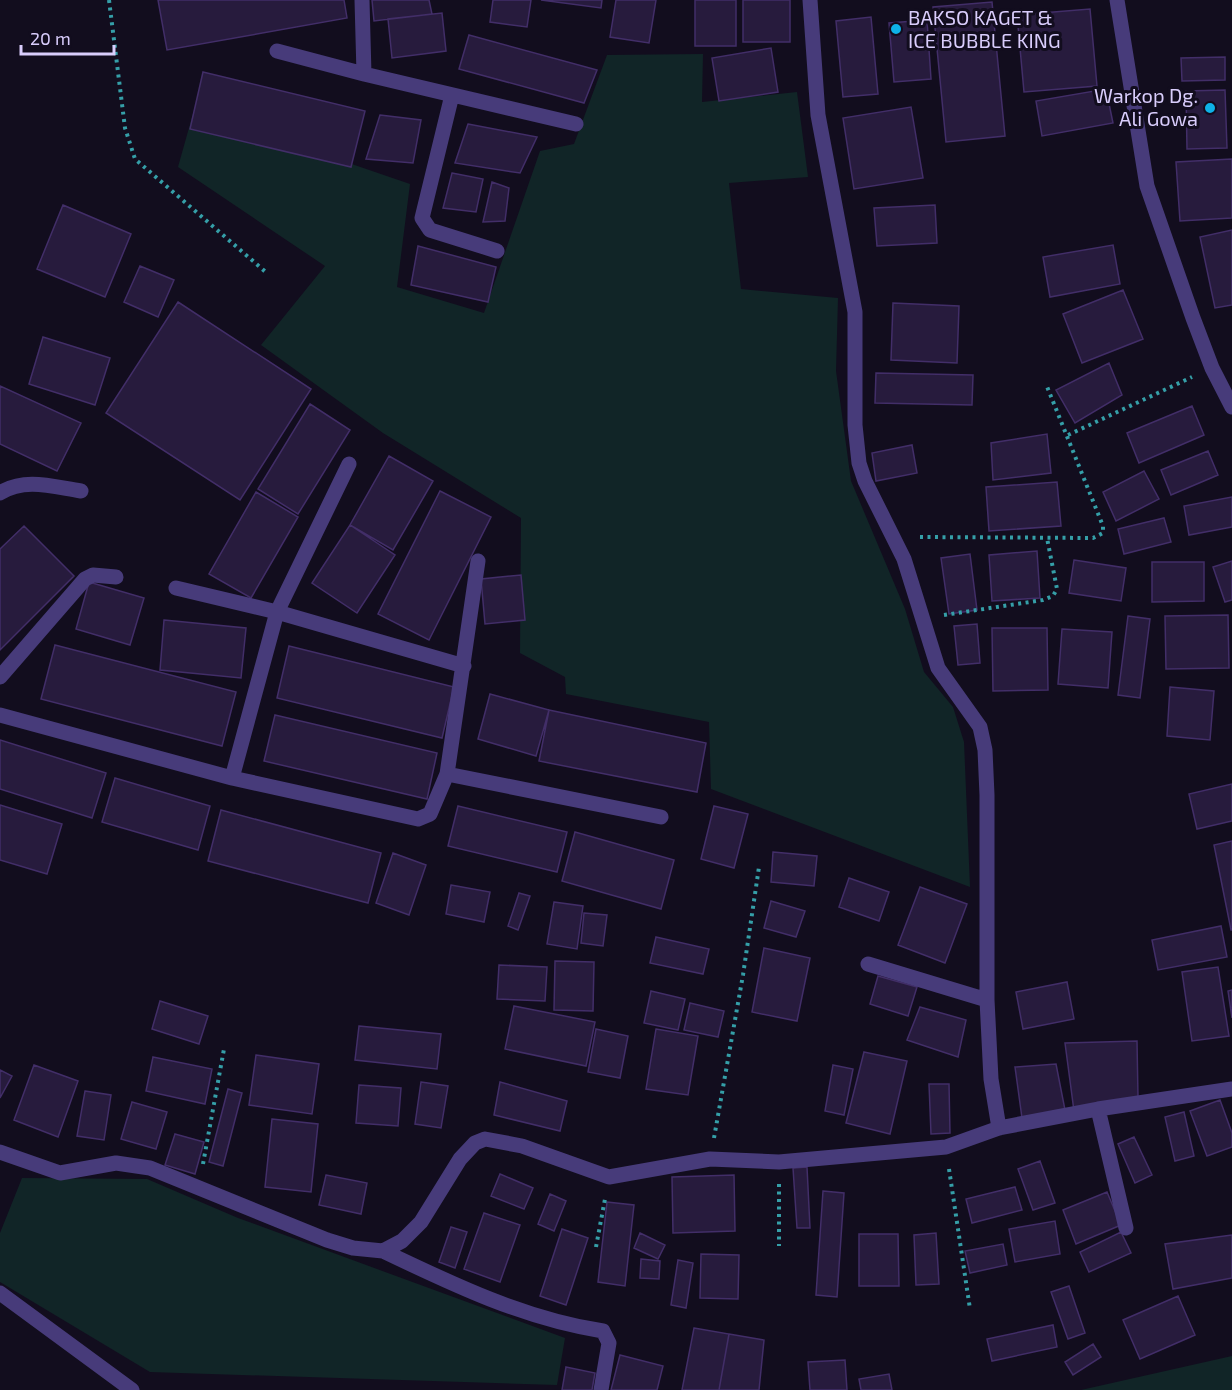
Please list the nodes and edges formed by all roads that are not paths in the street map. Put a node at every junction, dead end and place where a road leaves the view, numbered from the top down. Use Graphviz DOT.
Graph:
graph roads {
  1 [pos="362,0"];
  2 [pos="810,0"];
  3 [pos="1117,0"];
  4 [pos="277,51"];
  5 [pos="364,74"];
  6 [pos="452,95"];
  7 [pos="576,124"];
  8 [pos="497,251"];
  9 [pos="1232,407"];
  10 [pos="349,464"];
  11 [pos="81,491"];
  12 [pos="0,493"];
  13 [pos="478,561"];
  14 [pos="116,577"];
  15 [pos="176,588"];
  16 [pos="277,612"];
  17 [pos="464,666"];
  18 [pos="0,677"];
  19 [pos="0,715"];
  20 [pos="447,774"];
  21 [pos="232,778"];
  22 [pos="661,817"];
  23 [pos="867,964"];
  24 [pos="987,1000"];
  25 [pos="1232,1089"];
  26 [pos="1098,1109"];
  27 [pos="999,1128"];
  28 [pos="0,1152"];
  29 [pos="1126,1228"];
  30 [pos="383,1251"];
  31 [pos="0,1293"];
  32 [pos="132,1390"];
  33 [pos="601,1390"];
  1 -- 5 [label="street"];
  2 -- 24 [label="street"];
  3 -- 9 [label="street"];
  4 -- 5 [label="street"];
  5 -- 6 [label="street"];
  6 -- 7 [label="street"];
  6 -- 8 [label="street"];
  10 -- 16 [label="street"];
  11 -- 12 [label="street"];
  13 -- 17 [label="street"];
  14 -- 18 [label="street"];
  15 -- 16 [label="street"];
  16 -- 17 [label="street"];
  16 -- 21 [label="street"];
  17 -- 20 [label="street"];
  19 -- 21 [label="street"];
  20 -- 21 [label="street"];
  20 -- 22 [label="street"];
  23 -- 24 [label="street"];
  24 -- 27 [label="street"];
  25 -- 26 [label="street"];
  26 -- 27 [label="street"];
  26 -- 29 [label="street"];
  27 -- 30 [label="street"];
  28 -- 30 [label="street"];
  30 -- 33 [label="street"];
  31 -- 32 [label="street"];
}
